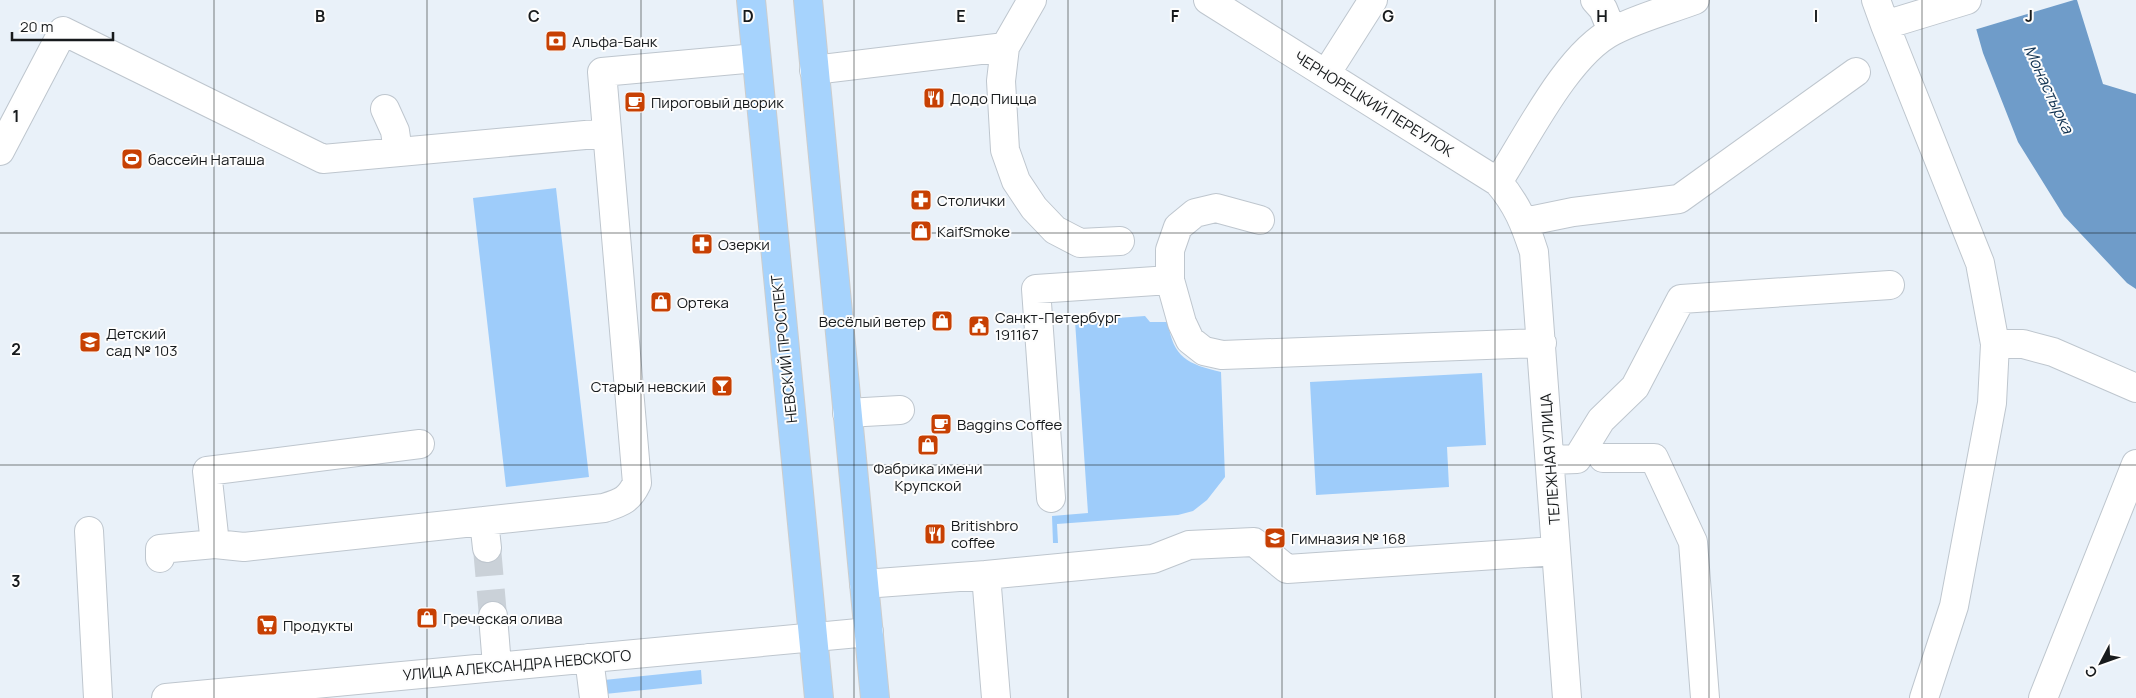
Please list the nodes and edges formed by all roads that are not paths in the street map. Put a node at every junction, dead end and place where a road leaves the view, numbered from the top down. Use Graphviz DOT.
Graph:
graph roads {
  1 [pos="751,0"];
  2 [pos="808,0"];
  3 [pos="1032,0"];
  4 [pos="1208,0"];
  5 [pos="1373,0"];
  6 [pos="1595,0"];
  7 [pos="1695,0"];
  8 [pos="1967,0"];
  9 [pos="1881,12"];
  10 [pos="1612,31"];
  11 [pos="1005,47"];
  12 [pos="756,58"];
  13 [pos="814,70"];
  14 [pos="1856,72"];
  15 [pos="1326,74"];
  16 [pos="385,109"];
  17 [pos="607,133"];
  18 [pos="0,151"];
  19 [pos="398,152"];
  20 [pos="1498,182"];
  21 [pos="1260,220"];
  22 [pos="1524,222"];
  23 [pos="1120,241"];
  24 [pos="1170,280"];
  25 [pos="1890,285"];
  26 [pos="1542,343"];
  27 [pos="1995,344"];
  28 [pos="2136,388"];
  29 [pos="900,410"];
  30 [pos="847,414"];
  31 [pos="420,444"];
  32 [pos="1603,458"];
  33 [pos="1550,460"];
  34 [pos="2136,464"];
  35 [pos="1052,498"];
  36 [pos="484,521"];
  37 [pos="88,531"];
  38 [pos="215,544"];
  39 [pos="486,548"];
  40 [pos="1556,551"];
  41 [pos="160,558"];
  42 [pos="986,575"];
  43 [pos="864,584"];
  44 [pos="493,616"];
  45 [pos="868,632"];
  46 [pos="813,637"];
  47 [pos="589,658"];
  48 [pos="498,666"];
  49 [pos="98,698"];
  50 [pos="166,698"];
  51 [pos="594,698"];
  52 [pos="818,698"];
  53 [pos="874,698"];
  54 [pos="996,698"];
  55 [pos="1567,698"];
  56 [pos="1704,698"];
  57 [pos="1924,698"];
  58 [pos="2043,698"];
  1 -- 12 [label="main road, НЕВСКИЙ ПРОСПЕКТ"];
  2 -- 13 [label="main road"];
  3 -- 11 [label="street"];
  4 -- 15 [label="street, ЧЕРНОРЕЦКИЙ ПЕРЕУЛОК"];
  5 -- 15 [label="street"];
  6 -- 10 [label="street"];
  7 -- 10 [label="street"];
  8 -- 9 [label="street"];
  9 -- 27 [label="street"];
  10 -- 20 [label="street"];
  11 -- 13 [label="street"];
  11 -- 23 [label="street"];
  12 -- 17 [label="street"];
  12 -- 46 [label="main road, НЕВСКИЙ ПРОСПЕКТ"];
  13 -- 30 [label="main road"];
  14 -- 22 [label="street"];
  15 -- 20 [label="street, ЧЕРНОРЕЦКИЙ ПЕРЕУЛОК"];
  16 -- 19 [label="street"];
  17 -- 19 [label="street"];
  17 -- 36 [label="street"];
  18 -- 19 [label="street"];
  20 -- 22 [label="street, ЧЕРНОРЕЦКИЙ ПЕРЕУЛОК"];
  21 -- 24 [label="street"];
  22 -- 26 [label="street, ТЕЛЕЖНАЯ УЛИЦА"];
  24 -- 26 [label="street"];
  24 -- 35 [label="street"];
  25 -- 33 [label="street"];
  26 -- 33 [label="street, ТЕЛЕЖНАЯ УЛИЦА"];
  27 -- 28 [label="street"];
  27 -- 57 [label="street"];
  29 -- 30 [label="street"];
  30 -- 43 [label="main road"];
  31 -- 38 [label="street"];
  32 -- 56 [label="street"];
  33 -- 40 [label="street, ТЕЛЕЖНАЯ УЛИЦА"];
  34 -- 58 [label="street"];
  36 -- 38 [label="street"];
  36 -- 39 [label="street"];
  37 -- 49 [label="street"];
  38 -- 41 [label="street"];
  40 -- 42 [label="street"];
  40 -- 55 [label="street, ТЕЛЕЖНАЯ УЛИЦА"];
  42 -- 43 [label="street"];
  42 -- 54 [label="street"];
  43 -- 45 [label="main road"];
  44 -- 48 [label="street"];
  45 -- 46 [label="street, УЛИЦА АЛЕКСАНДРА НЕВСКОГО"];
  45 -- 53 [label="main road"];
  46 -- 47 [label="street, УЛИЦА АЛЕКСАНДРА НЕВСКОГО"];
  46 -- 52 [label="main road, НЕВСКИЙ ПРОСПЕКТ"];
  47 -- 48 [label="street, УЛИЦА АЛЕКСАНДРА НЕВСКОГО"];
  47 -- 51 [label="street"];
  48 -- 50 [label="street, УЛИЦА АЛЕКСАНДРА НЕВСКОГО"];
}
